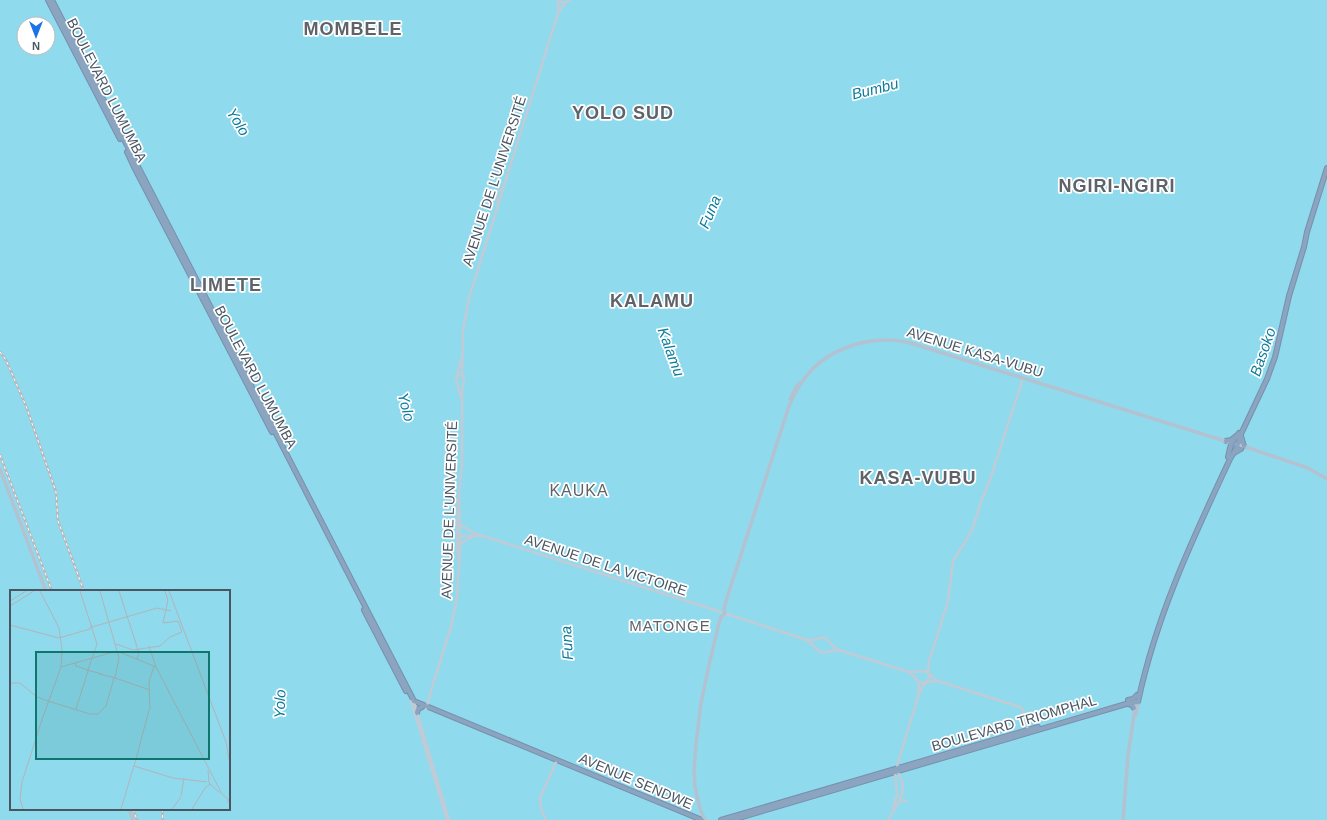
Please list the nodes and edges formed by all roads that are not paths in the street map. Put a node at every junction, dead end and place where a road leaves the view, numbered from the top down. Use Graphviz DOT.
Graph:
graph roads {
  1 [pos="48,0"];
  2 [pos="52,0"];
  3 [pos="559,0"];
  4 [pos="570,0"];
  5 [pos="565,3"];
  6 [pos="558,13"];
  7 [pos="1327,168"];
  8 [pos="502,189"];
  9 [pos="498,202"];
  10 [pos="462,358"];
  11 [pos="458,376"];
  12 [pos="462,376"];
  13 [pos="1023,378"];
  14 [pos="804,379"];
  15 [pos="463,381"];
  16 [pos="458,382"];
  17 [pos="794,385"];
  18 [pos="791,396"];
  19 [pos="462,404"];
  20 [pos="789,406"];
  21 [pos="1240,433"];
  22 [pos="1225,442"];
  23 [pos="1234,446"];
  24 [pos="1243,448"];
  25 [pos="1231,454"];
  26 [pos="0,469"];
  27 [pos="1327,479"];
  28 [pos="459,492"];
  29 [pos="460,515"];
  30 [pos="459,524"];
  31 [pos="464,527"];
  32 [pos="459,536"];
  33 [pos="473,536"];
  34 [pos="484,537"];
  35 [pos="460,546"];
  36 [pos="460,562"];
  37 [pos="46,590"];
  38 [pos="358,594"];
  39 [pos="723,613"];
  40 [pos="807,640"];
  41 [pos="817,640"];
  42 [pos="830,643"];
  43 [pos="815,648"];
  44 [pos="839,650"];
  45 [pos="828,651"];
  46 [pos="928,665"];
  47 [pos="909,672"];
  48 [pos="920,672"];
  49 [pos="929,674"];
  50 [pos="918,680"];
  51 [pos="937,681"];
  52 [pos="927,682"];
  53 [pos="919,694"];
  54 [pos="1137,699"];
  55 [pos="413,702"];
  56 [pos="1127,702"];
  57 [pos="424,707"];
  58 [pos="1134,708"];
  59 [pos="417,713"];
  60 [pos="1029,731"];
  61 [pos="556,761"];
  62 [pos="896,772"];
  63 [pos="902,783"];
  64 [pos="896,784"];
  65 [pos="907,801"];
  66 [pos="898,802"];
  67 [pos="894,809"];
  68 [pos="129,810"];
  69 [pos="700,811"];
  70 [pos="694,819"];
  71 [pos="133,820"];
  72 [pos="448,820"];
  73 [pos="546,820"];
  74 [pos="703,820"];
  75 [pos="721,820"];
  76 [pos="732,820"];
  77 [pos="887,820"];
  78 [pos="1124,820"];
  1 -- 38 [label="highway, BOULEVARD LUMUMBA"];
  2 -- 38 [label="highway, BOULEVARD LUMUMBA"];
  3 -- 5 [label="main road"];
  3 -- 6 [label="main road"];
  4 -- 5 [label="main road"];
  5 -- 6 [label="main road"];
  6 -- 8 [label="main road, AVENUE DE L’UNIVERSITÉ"];
  7 -- 21 [label="highway"];
  8 -- 9 [label="main road, AVENUE DE L’UNIVERSITÉ"];
  8 -- 9 [label="main road"];
  9 -- 10 [label="main road, AVENUE DE L’UNIVERSITÉ"];
  10 -- 11 [label="main road, AVENUE DE L’UNIVERSITÉ"];
  10 -- 12 [label="main road, AVENUE DE L’UNIVERSITÉ"];
  11 -- 12 [label="main road"];
  11 -- 16 [label="main road"];
  12 -- 15 [label="main road"];
  13 -- 14 [label="main road, AVENUE KASA-VUBU"];
  13 -- 22 [label="main road, AVENUE KASA-VUBU"];
  13 -- 46 [label="main road"];
  14 -- 18 [label="main road"];
  14 -- 20 [label="main road, AVENUE KASA-VUBU"];
  15 -- 16 [label="main road"];
  15 -- 19 [label="main road, AVENUE DE L’UNIVERSITÉ"];
  16 -- 19 [label="main road, AVENUE DE L’UNIVERSITÉ"];
  17 -- 18 [label="main road"];
  18 -- 20 [label="main road"];
  19 -- 28 [label="main road, AVENUE DE L’UNIVERSITÉ"];
  20 -- 39 [label="main road, AVENUE KASA-VUBU"];
  21 -- 22 [label="highway"];
  21 -- 23 [label="highway"];
  21 -- 24 [label="highway"];
  22 -- 23 [label="main road, AVENUE KASA-VUBU"];
  22 -- 25 [label="highway"];
  23 -- 24 [label="main road"];
  23 -- 25 [label="highway"];
  24 -- 25 [label="highway"];
  24 -- 27 [label="main road"];
  25 -- 54 [label="highway"];
  26 -- 37 [label="main road"];
  28 -- 29 [label="main road, AVENUE DE L’UNIVERSITÉ"];
  28 -- 30 [label="main road"];
  29 -- 30 [label="main road, AVENUE DE L’UNIVERSITÉ"];
  29 -- 31 [label="main road"];
  30 -- 31 [label="main road"];
  30 -- 32 [label="main road, AVENUE DE L’UNIVERSITÉ"];
  31 -- 34 [label="main road"];
  32 -- 33 [label="main road"];
  32 -- 35 [label="main road, AVENUE DE L’UNIVERSITÉ"];
  32 -- 36 [label="main road"];
  33 -- 34 [label="main road"];
  33 -- 35 [label="main road"];
  34 -- 39 [label="main road, AVENUE DE LA VICTOIRE"];
  35 -- 36 [label="main road, AVENUE DE L’UNIVERSITÉ"];
  36 -- 57 [label="main road, AVENUE DE L’UNIVERSITÉ"];
  38 -- 55 [label="highway, BOULEVARD LUMUMBA"];
  39 -- 40 [label="main road, AVENUE DE LA VICTOIRE"];
  39 -- 69 [label="main road, AVENUE KASA-VUBU"];
  40 -- 41 [label="main road"];
  40 -- 43 [label="main road"];
  41 -- 42 [label="main road"];
  41 -- 43 [label="main road"];
  42 -- 44 [label="main road"];
  42 -- 45 [label="main road"];
  43 -- 45 [label="main road"];
  44 -- 45 [label="main road"];
  44 -- 47 [label="main road"];
  46 -- 48 [label="main road"];
  46 -- 49 [label="main road"];
  47 -- 48 [label="main road"];
  47 -- 50 [label="main road"];
  48 -- 49 [label="main road"];
  48 -- 50 [label="main road"];
  49 -- 51 [label="main road"];
  49 -- 52 [label="main road"];
  50 -- 52 [label="main road"];
  50 -- 53 [label="main road"];
  51 -- 52 [label="main road"];
  51 -- 60 [label="main road"];
  52 -- 53 [label="main road"];
  53 -- 62 [label="main road"];
  54 -- 56 [label="highway, BOULEVARD TRIOMPHAL"];
  54 -- 56 [label="highway"];
  54 -- 58 [label="main road"];
  54 -- 78 [label="main road"];
  55 -- 57 [label="highway"];
  55 -- 59 [label="main road, BOULEVARD LUMUMBA"];
  55 -- 72 [label="main road, BOULEVARD LUMUMBA"];
  56 -- 58 [label="highway"];
  56 -- 60 [label="highway, BOULEVARD TRIOMPHAL"];
  57 -- 59 [label="highway"];
  57 -- 61 [label="highway, AVENUE SENDWE"];
  58 -- 78 [label="main road"];
  59 -- 72 [label="main road, BOULEVARD LUMUMBA"];
  60 -- 62 [label="highway, BOULEVARD TRIOMPHAL"];
  61 -- 70 [label="highway, AVENUE SENDWE"];
  61 -- 73 [label="main road"];
  62 -- 63 [label="main road"];
  62 -- 64 [label="main road"];
  62 -- 75 [label="highway, BOULEVARD TRIOMPHAL"];
  62 -- 76 [label="highway, BOULEVARD TRIOMPHAL"];
  63 -- 64 [label="main road"];
  63 -- 66 [label="main road"];
  64 -- 67 [label="main road"];
  65 -- 66 [label="main road"];
  66 -- 67 [label="main road"];
  67 -- 77 [label="main road"];
  68 -- 71 [label="main road"];
  69 -- 70 [label="highway"];
  69 -- 74 [label="main road, AVENUE KASA-VUBU"];
  70 -- 74 [label="highway, AVENUE SENDWE"];
}
